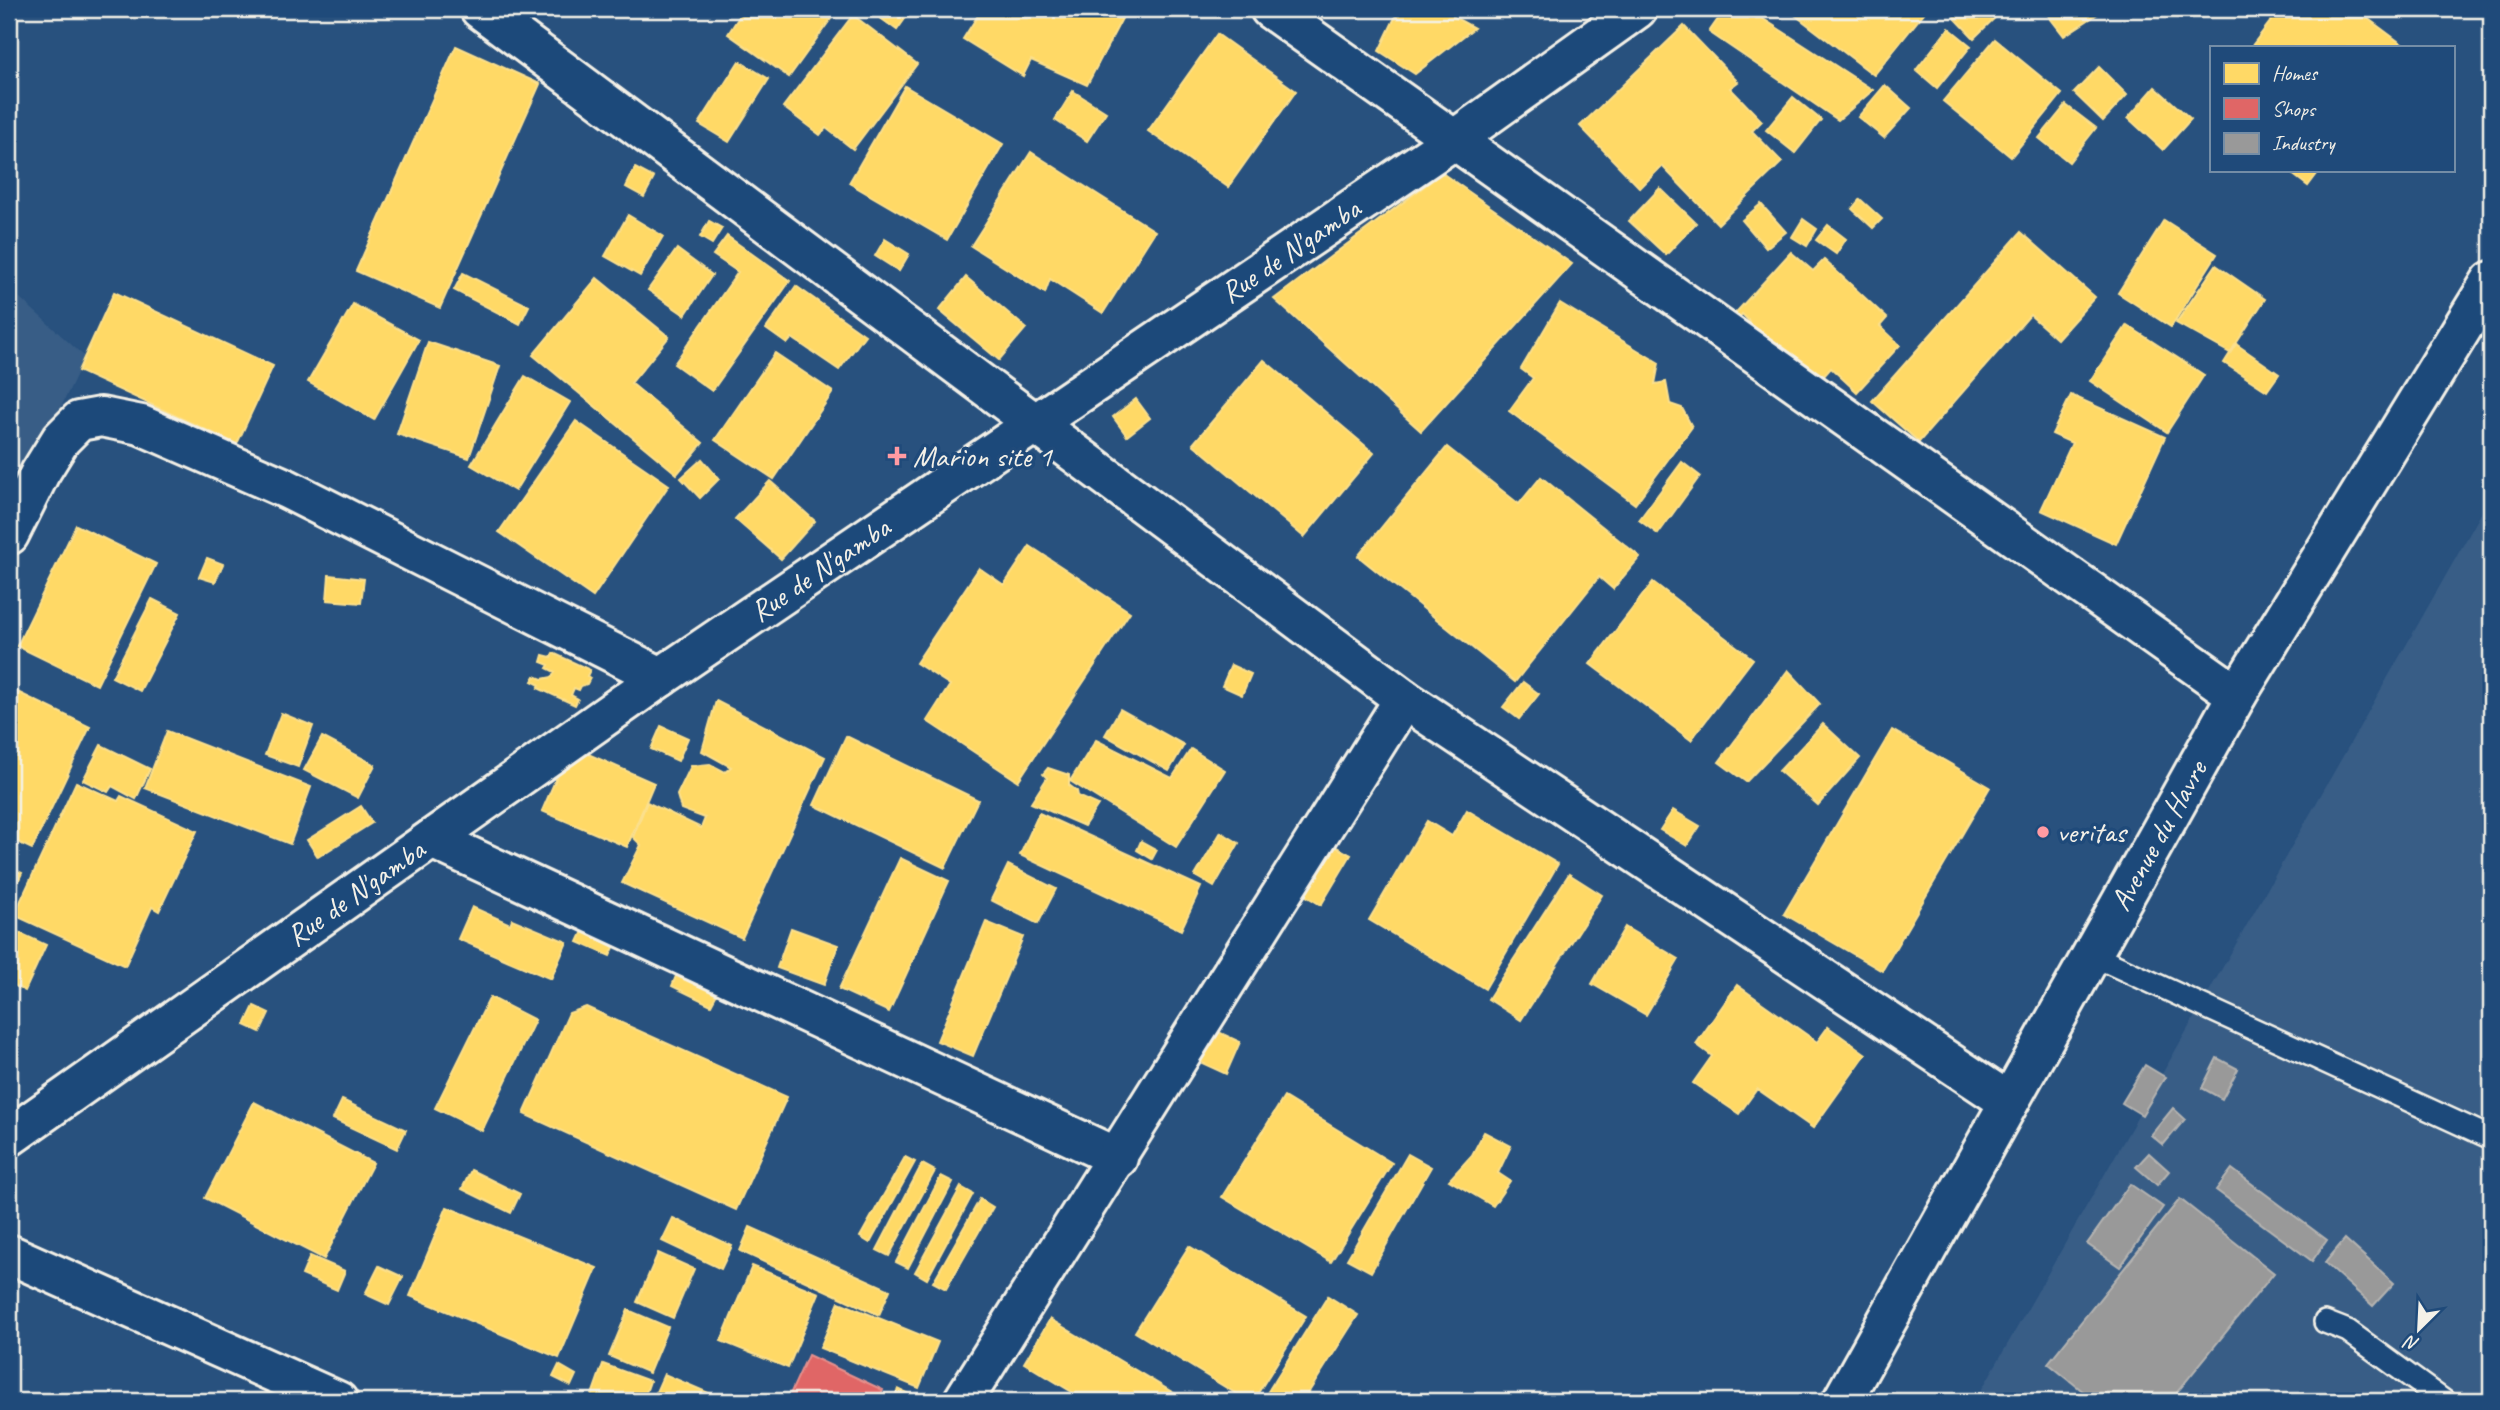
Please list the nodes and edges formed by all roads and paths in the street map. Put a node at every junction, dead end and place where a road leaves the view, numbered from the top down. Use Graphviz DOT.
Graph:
graph roads {
  1 [pos="480,9"];
  2 [pos="1270,9"];
  3 [pos="1636,9"];
  4 [pos="1455,139"];
  5 [pos="2491,281"];
  6 [pos="1035,423"];
  7 [pos="9,535"];
  8 [pos="661,677"];
  9 [pos="2237,695"];
  10 [pos="1404,699"];
  11 [pos="432,839"];
  12 [pos="2092,955"];
  13 [pos="2009,1102"];
  14 [pos="9,1137"];
  15 [pos="2491,1138"];
  16 [pos="1118,1158"];
  17 [pos="9,1254"];
  18 [pos="2325,1322"];
  19 [pos="338,1401"];
  20 [pos="963,1401"];
  21 [pos="1842,1401"];
  22 [pos="2444,1401"];
  1 -- 6 [label="street"];
  2 -- 4 [label="street"];
  3 -- 4 [label="street, Rue de N'gamba"];
  4 -- 6 [label="street, Rue de N'gamba"];
  4 -- 9 [label="street"];
  5 -- 9 [label="street, Avenue du Havre"];
  6 -- 8 [label="street, Rue de N'gamba"];
  6 -- 10 [label="street"];
  7 -- 8 [label="street"];
  8 -- 11 [label="street, Rue de N'gamba"];
  9 -- 12 [label="street, Avenue du Havre"];
  10 -- 13 [label="street"];
  10 -- 16 [label="street"];
  11 -- 14 [label="street, Rue de N'gamba"];
  11 -- 16 [label="street"];
  12 -- 13 [label="street, Avenue du Havre"];
  12 -- 15 [label="lane"];
  13 -- 21 [label="street, Avenue du Havre"];
  16 -- 20 [label="street"];
  17 -- 19 [label="street"];
  18 -- 22 [label="lane"];
}
